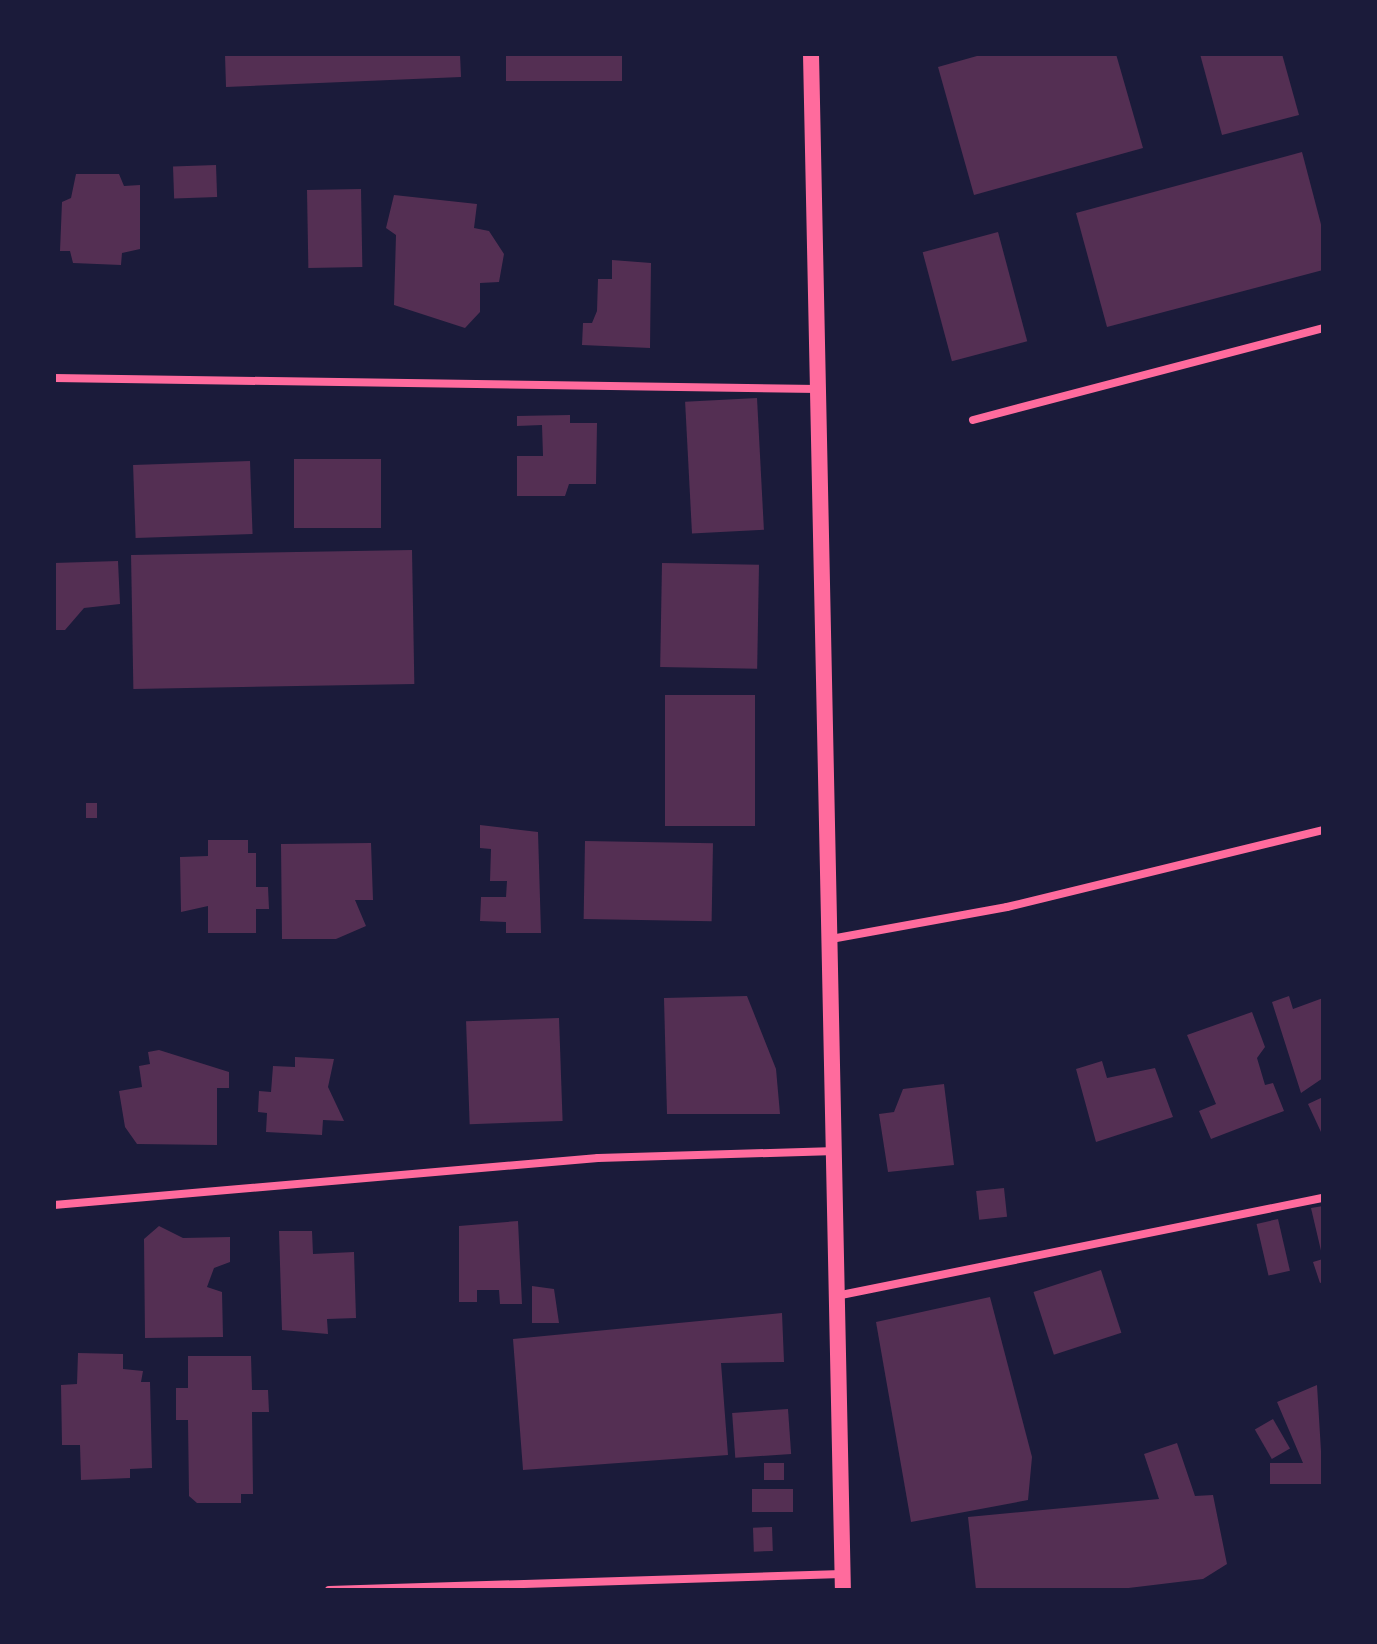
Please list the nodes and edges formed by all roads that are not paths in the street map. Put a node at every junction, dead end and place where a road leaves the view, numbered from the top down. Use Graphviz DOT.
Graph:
graph roads {
  1 [pos="811,54"];
  2 [pos="1323,328"];
  3 [pos="54,378"];
  4 [pos="818,389"];
  5 [pos="973,420"];
  6 [pos="1323,830"];
  7 [pos="831,939"];
  8 [pos="837,1151"];
  9 [pos="1323,1198"];
  10 [pos="54,1205"];
  11 [pos="841,1295"];
  12 [pos="843,1582"];
  13 [pos="329,1590"];
  1 -- 4 [label="main road"];
  2 -- 5 [label="street"];
  3 -- 4 [label="street"];
  4 -- 7 [label="main road"];
  6 -- 7 [label="street"];
  7 -- 8 [label="main road"];
  8 -- 10 [label="street"];
  8 -- 11 [label="main road"];
  9 -- 11 [label="street"];
  11 -- 12 [label="main road"];
  12 -- 13 [label="street"];
}
